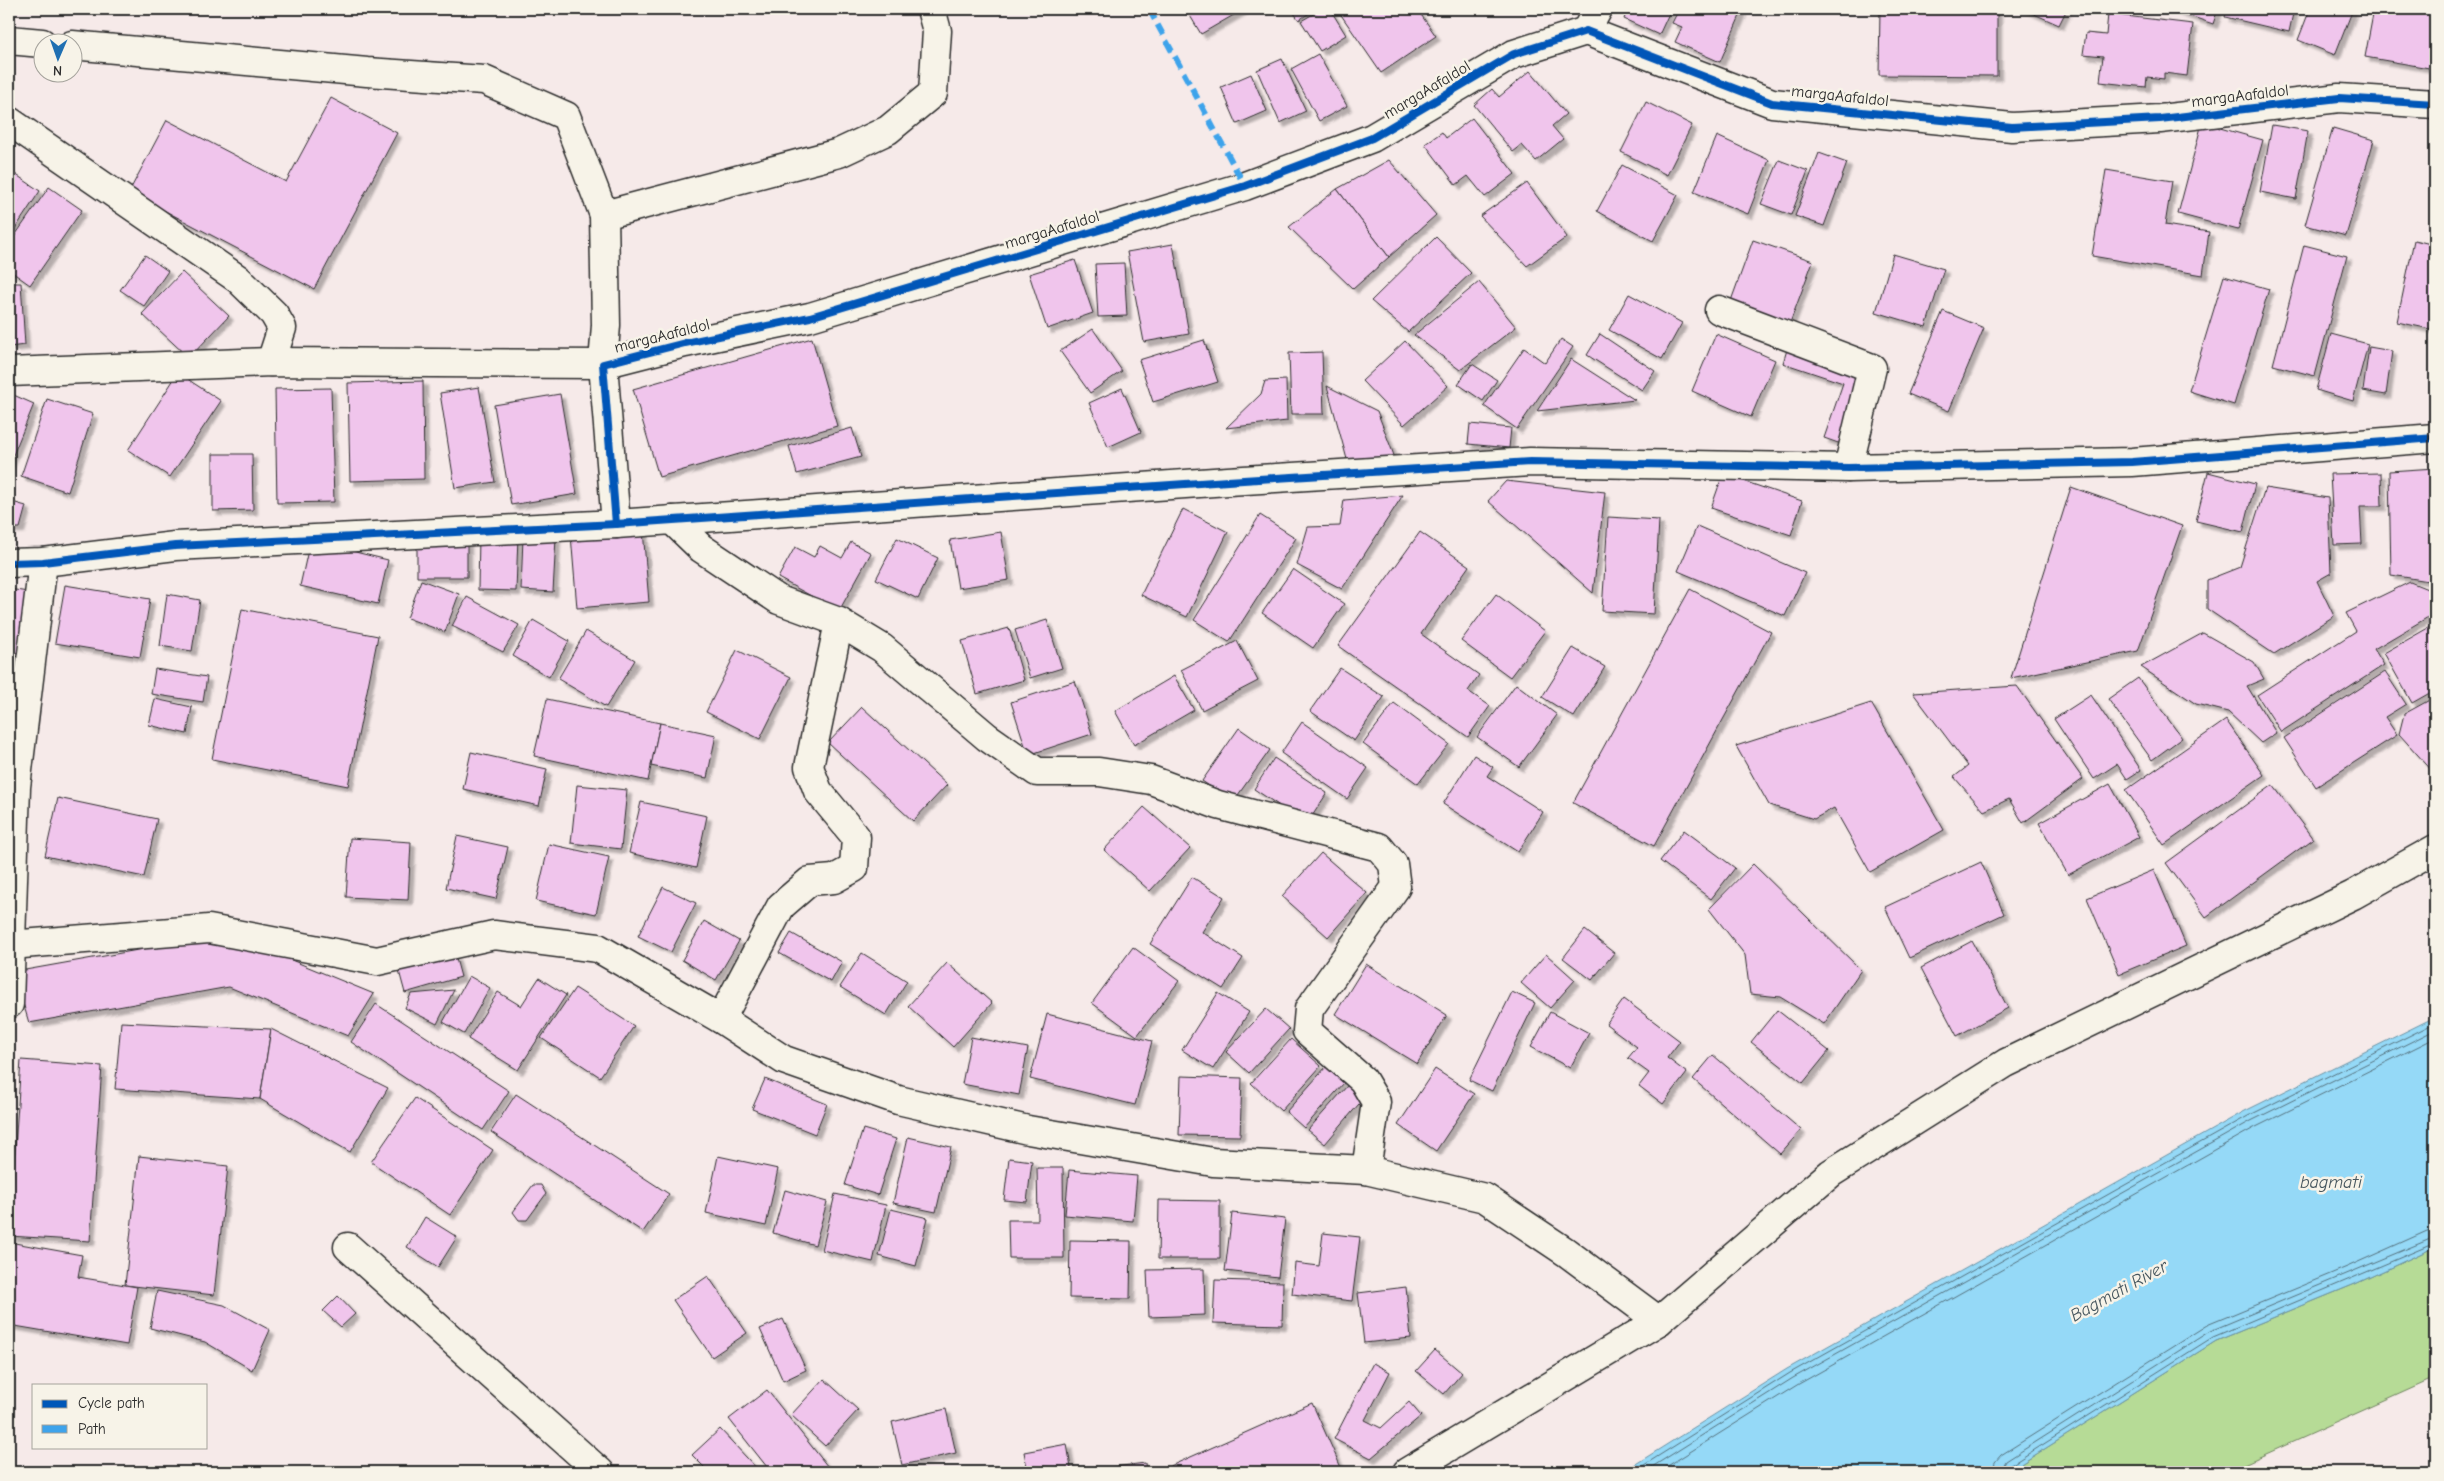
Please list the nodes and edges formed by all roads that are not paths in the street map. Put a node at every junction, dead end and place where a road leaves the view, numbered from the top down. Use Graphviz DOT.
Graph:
graph roads {
  1 [pos="931,9"];
  2 [pos="1592,20"];
  3 [pos="9,40"];
  4 [pos="32,42"];
  5 [pos="82,46"];
  6 [pos="2435,104"];
  7 [pos="9,120"];
  8 [pos="604,216"];
  9 [pos="1719,310"];
  10 [pos="271,362"];
  11 [pos="603,364"];
  12 [pos="9,372"];
  13 [pos="2435,438"];
  14 [pos="1848,468"];
  15 [pos="672,520"];
  16 [pos="616,524"];
  17 [pos="44,562"];
  18 [pos="9,563"];
  19 [pos="839,622"];
  20 [pos="2435,849"];
  21 [pos="10,945"];
  22 [pos="9,1004"];
  23 [pos="721,1020"];
  24 [pos="1366,1170"];
  25 [pos="348,1247"];
  26 [pos="1659,1321"];
  27 [pos="600,1472"];
  28 [pos="1407,1472"];
  1 -- 8 [label="street"];
  2 -- 6 [label="street, margaAafaldol"];
  2 -- 11 [label="street, margaAafaldol"];
  3 -- 4 [label="street"];
  5 -- 8 [label="street"];
  7 -- 10 [label="street"];
  8 -- 11 [label="street"];
  9 -- 14 [label="street"];
  10 -- 11 [label="street"];
  10 -- 12 [label="street"];
  11 -- 16 [label="street, margaAafaldol"];
  13 -- 14 [label="street"];
  14 -- 15 [label="street"];
  15 -- 16 [label="street"];
  15 -- 19 [label="street"];
  16 -- 17 [label="street"];
  17 -- 18 [label="street"];
  17 -- 21 [label="street"];
  19 -- 23 [label="street"];
  19 -- 24 [label="street"];
  20 -- 26 [label="street"];
  21 -- 22 [label="street"];
  21 -- 23 [label="street"];
  23 -- 24 [label="street"];
  24 -- 26 [label="street"];
  25 -- 27 [label="street"];
  26 -- 28 [label="street"];
}
